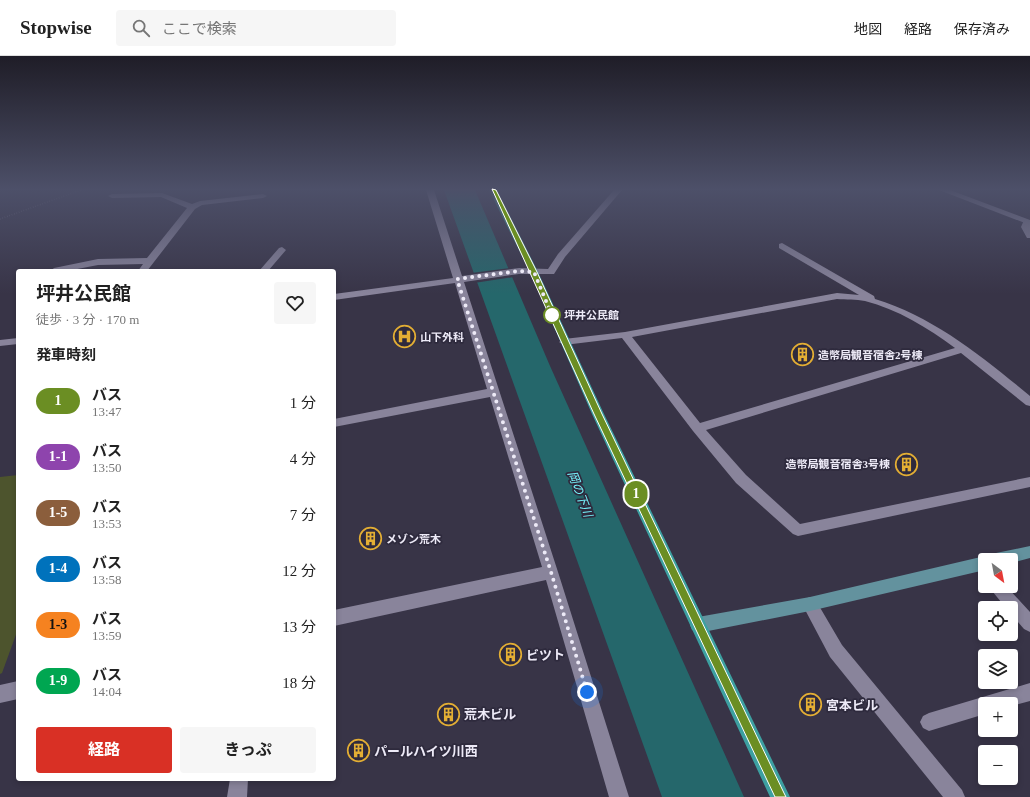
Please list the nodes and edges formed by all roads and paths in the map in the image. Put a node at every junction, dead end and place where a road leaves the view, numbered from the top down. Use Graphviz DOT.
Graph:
graph roads {
  1 [pos="178,225"];
  2 [pos="442,225"];
  3 [pos="510,225"];
  4 [pos="588,225"];
  5 [pos="1027,225"];
  6 [pos="1030,236"];
  7 [pos="782,246"];
  8 [pos="282,250"];
  9 [pos="150,261"];
  10 [pos="64,269"];
  11 [pos="144,269"];
  12 [pos="265,269"];
  13 [pos="534,272"];
  14 [pos="462,279"];
  15 [pos="336,297"];
  16 [pos="883,305"];
  17 [pos="625,335"];
  18 [pos="16,341"];
  19 [pos="564,342"];
  20 [pos="0,343"];
  21 [pos="962,349"];
  22 [pos="493,392"];
  23 [pos="1030,402"];
  24 [pos="336,423"];
  25 [pos="697,428"];
  26 [pos="1030,482"];
  27 [pos="1030,552"];
  28 [pos="1018,555"];
  29 [pos="978,568"];
  30 [pos="551,572"];
  31 [pos="1002,593"];
  32 [pos="810,604"];
  33 [pos="336,618"];
  34 [pos="1030,624"];
  35 [pos="698,625"];
  36 [pos="16,690"];
  37 [pos="1030,692"];
  38 [pos="0,694"];
  39 [pos="1013,697"];
  40 [pos="978,707"];
  41 [pos="929,722"];
  42 [pos="239,781"];
  43 [pos="237,797"];
  44 [pos="619,797"];
  45 [pos="780,797"];
  46 [pos="954,797"];
  1 -- 9 [label="street"];
  2 -- 14 [label="street"];
  3 -- 13 [label="main road"];
  4 -- 13 [label="street"];
  5 -- 6 [label="street"];
  7 -- 16 [label="street"];
  8 -- 12 [label="street"];
  9 -- 10 [label="street"];
  9 -- 11 [label="street"];
  13 -- 14 [label="street"];
  13 -- 19 [label="main road"];
  14 -- 15 [label="street"];
  14 -- 22 [label="street"];
  16 -- 17 [label="street"];
  16 -- 21 [label="street"];
  17 -- 19 [label="street"];
  17 -- 25 [label="street"];
  18 -- 20 [label="street"];
  19 -- 35 [label="main road"];
  21 -- 23 [label="street"];
  21 -- 25 [label="street"];
  22 -- 24 [label="street"];
  22 -- 30 [label="street"];
  25 -- 26 [label="street"];
  27 -- 28 [label="street"];
  29 -- 32 [label="street"];
  30 -- 33 [label="street"];
  30 -- 44 [label="street"];
  31 -- 34 [label="street"];
  32 -- 35 [label="street"];
  32 -- 46 [label="street"];
  35 -- 45 [label="main road"];
  36 -- 38 [label="street"];
  37 -- 39 [label="street"];
  40 -- 41 [label="street"];
  42 -- 43 [label="street"];
}
